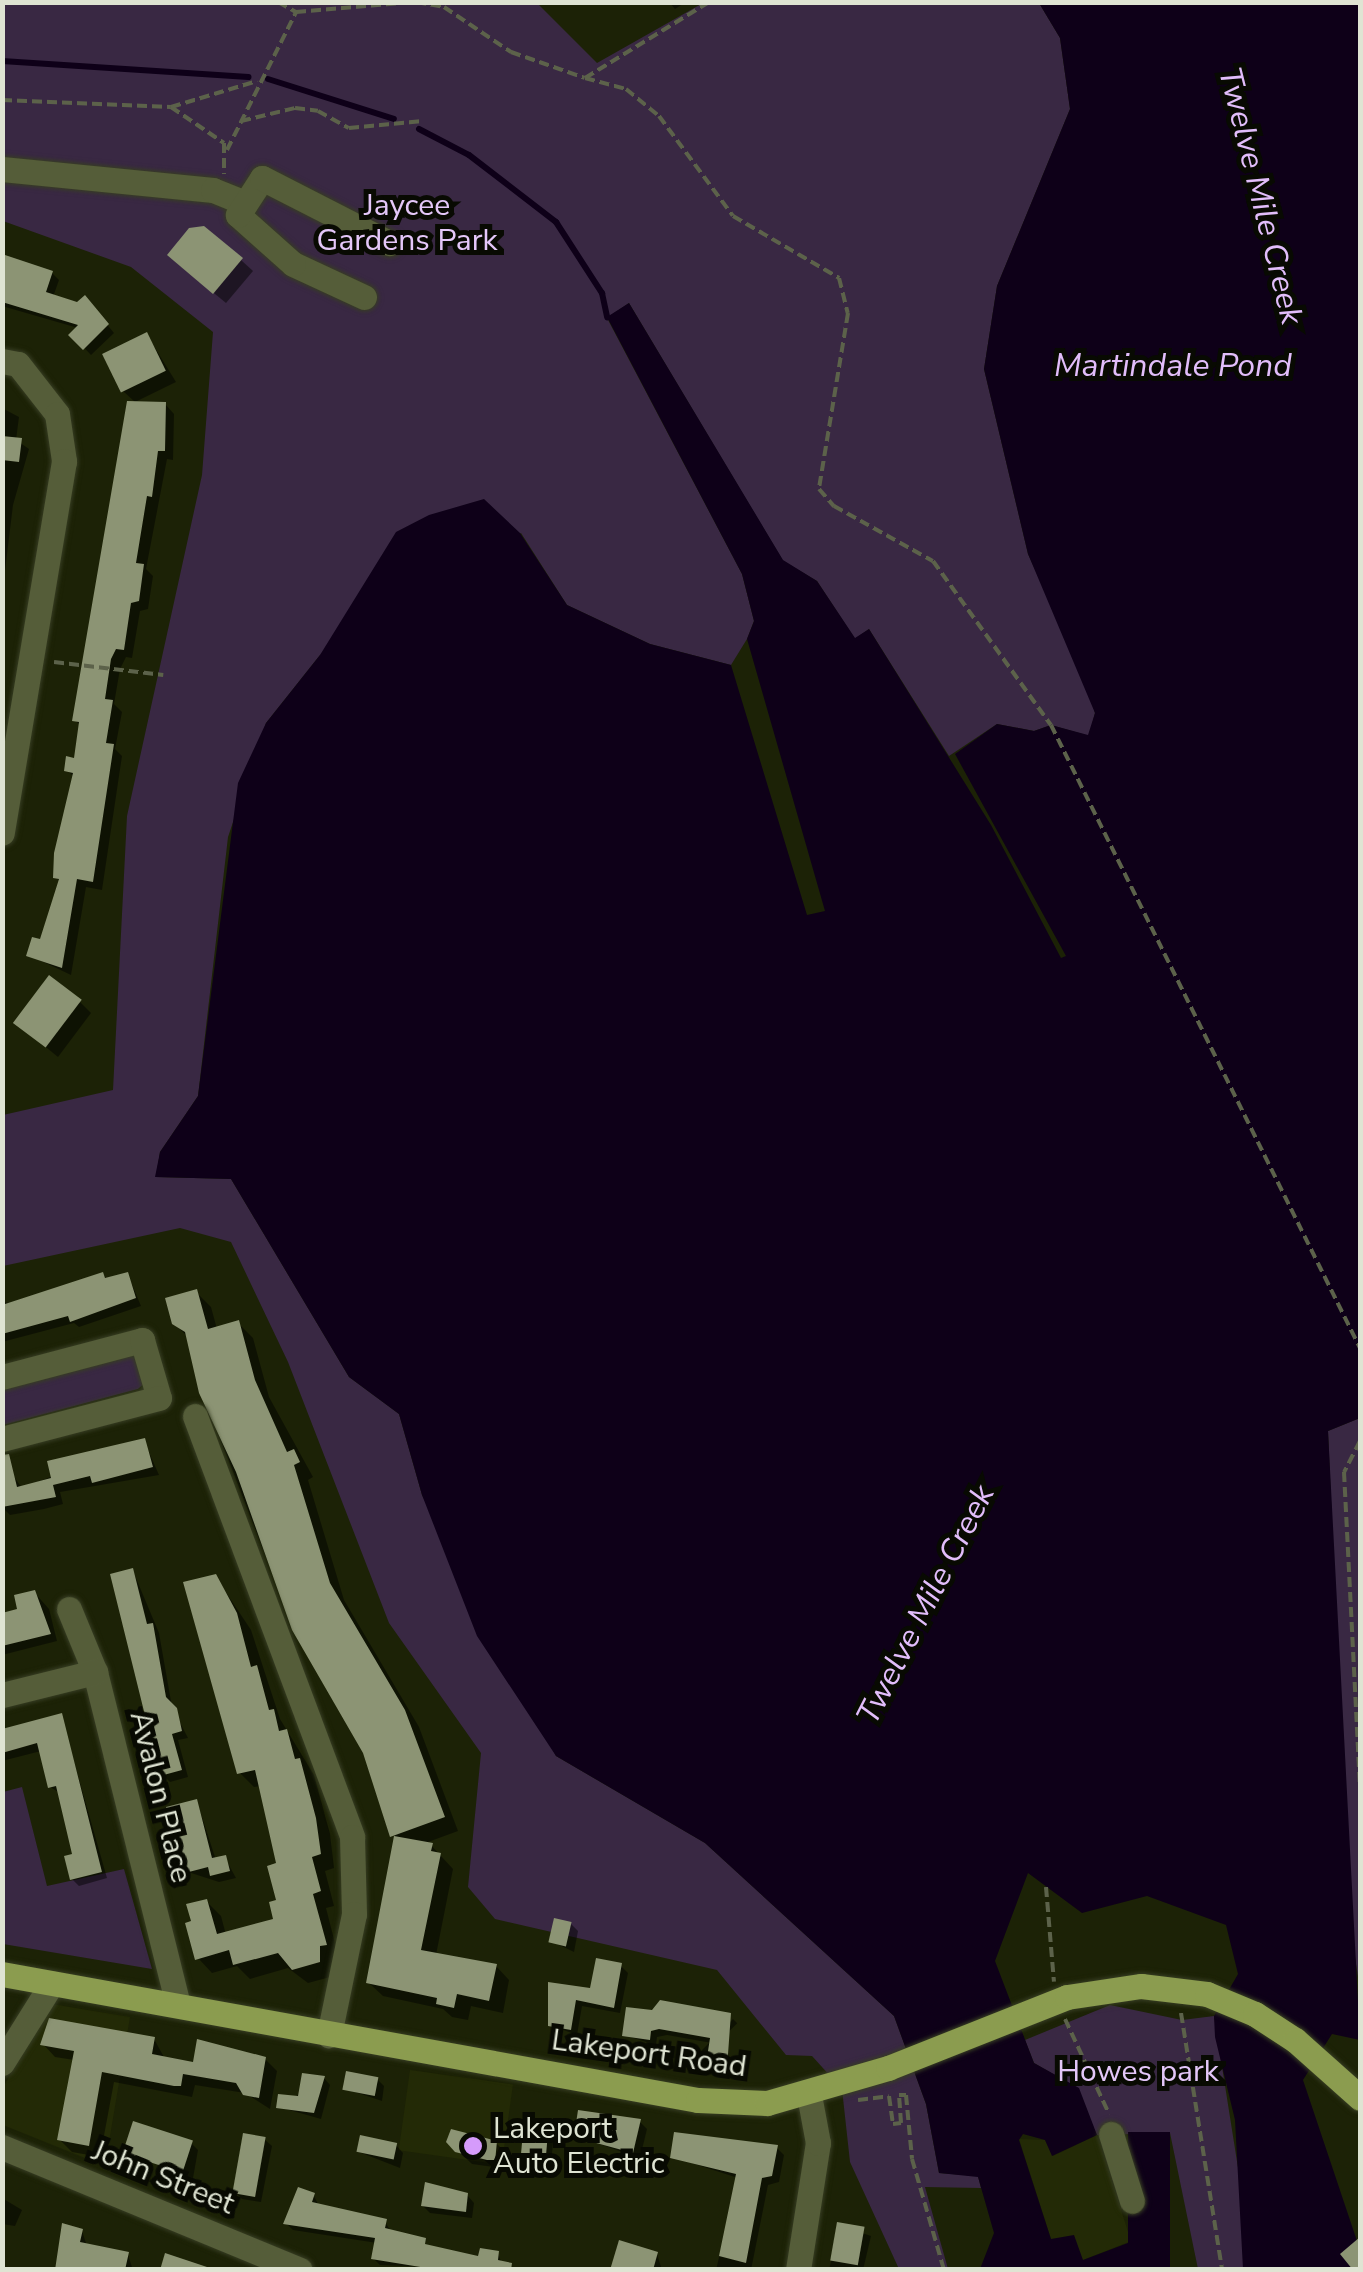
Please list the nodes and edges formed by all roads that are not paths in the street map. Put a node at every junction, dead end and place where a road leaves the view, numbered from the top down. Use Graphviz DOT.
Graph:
graph roads {
  1 [pos="2,169"];
  2 [pos="245,203"];
  3 [pos="389,243"];
  4 [pos="364,296"];
  5 [pos="2,361"];
  6 [pos="2,834"];
  7 [pos="2,1378"];
  8 [pos="196,1416"];
  9 [pos="2,1439"];
  10 [pos="69,1609"];
  11 [pos="95,1672"];
  12 [pos="2,1695"];
  13 [pos="2,1974"];
  14 [pos="52,1983"];
  15 [pos="178,2005"];
  16 [pos="329,2035"];
  17 [pos="2,2062"];
  18 [pos="809,2095"];
  19 [pos="1360,2098"];
  20 [pos="1112,2134"];
  21 [pos="2,2147"];
  22 [pos="1132,2201"];
  23 [pos="300,2270"];
  24 [pos="798,2270"];
  1 -- 2 [label="street"];
  2 -- 3 [label="street"];
  2 -- 4 [label="street"];
  5 -- 6 [label="street"];
  7 -- 9 [label="street"];
  8 -- 16 [label="street"];
  10 -- 11 [label="street, Avalon Place"];
  11 -- 12 [label="street"];
  11 -- 15 [label="street, Avalon Place"];
  13 -- 14 [label="main road, Lakeport Road"];
  14 -- 15 [label="main road, Lakeport Road"];
  14 -- 17 [label="street"];
  15 -- 16 [label="main road, Lakeport Road"];
  16 -- 18 [label="main road, Lakeport Road"];
  18 -- 19 [label="main road, Lakeport Road"];
  18 -- 24 [label="street"];
  20 -- 22 [label="street"];
  21 -- 23 [label="street, John Street"];
}
